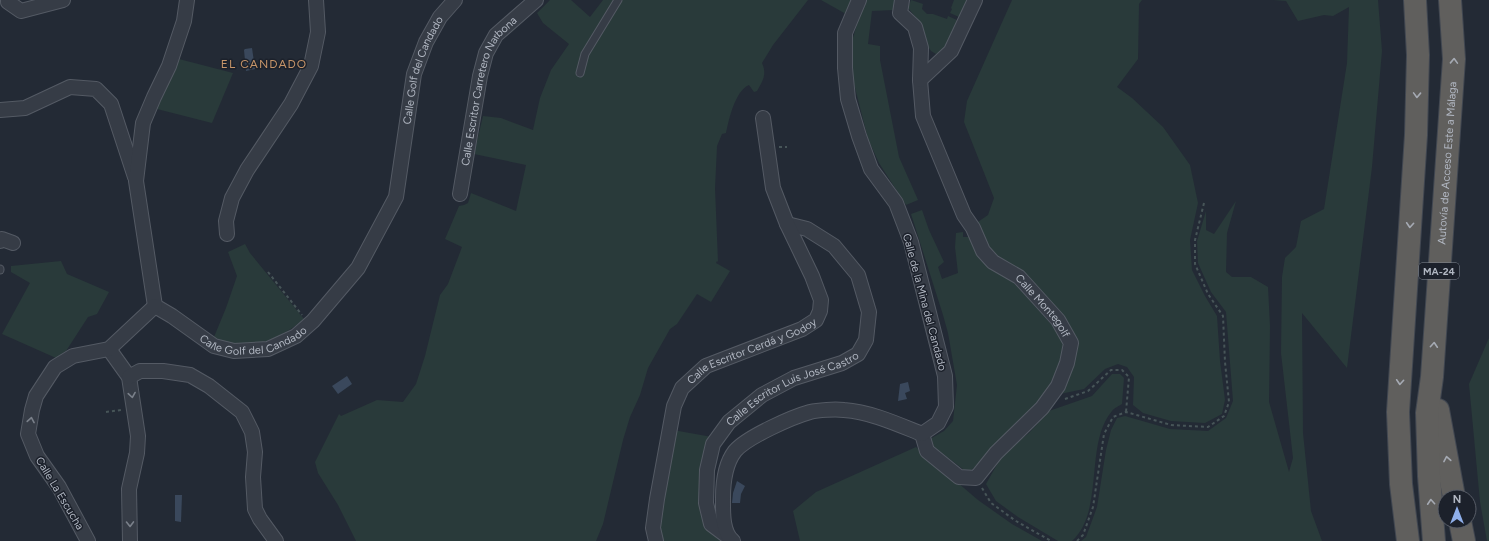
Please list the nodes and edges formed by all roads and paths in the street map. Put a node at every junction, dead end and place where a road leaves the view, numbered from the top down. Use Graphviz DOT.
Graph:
graph roads {
  1 [pos="8,0"];
  2 [pos="63,0"];
  3 [pos="187,0"];
  4 [pos="316,0"];
  5 [pos="455,0"];
  6 [pos="536,0"];
  7 [pos="618,0"];
  8 [pos="859,0"];
  9 [pos="902,0"];
  10 [pos="975,0"];
  11 [pos="1415,0"];
  12 [pos="1450,0"];
  13 [pos="580,73"];
  14 [pos="920,80"];
  15 [pos="0,110"];
  16 [pos="763,118"];
  17 [pos="136,181"];
  18 [pos="460,194"];
  19 [pos="1204,203"];
  20 [pos="787,224"];
  21 [pos="227,234"];
  22 [pos="268,272"];
  23 [pos="155,306"];
  24 [pos="305,318"];
  25 [pos="109,349"];
  26 [pos="129,377"];
  27 [pos="1432,377"];
  28 [pos="1042,408"];
  29 [pos="121,410"];
  30 [pos="106,412"];
  31 [pos="1126,412"];
  32 [pos="922,434"];
  33 [pos="976,478"];
  34 [pos="1453,489"];
  35 [pos="1462,529"];
  36 [pos="730,539"];
  37 [pos="88,541"];
  38 [pos="130,541"];
  39 [pos="276,541"];
  40 [pos="656,541"];
  41 [pos="1052,541"];
  42 [pos="1077,541"];
  43 [pos="1408,541"];
  44 [pos="1434,541"];
  45 [pos="1464,541"];
  1 -- 2 [label="street"];
  3 -- 17 [label="street"];
  4 -- 21 [label="street"];
  5 -- 23 [label="street, Calle Golf del Candado"];
  6 -- 18 [label="street, Calle Escritor Carretero Narbona"];
  7 -- 13 [label="lane"];
  8 -- 32 [label="street, Calle de la Mina del Candado"];
  9 -- 14 [label="street, Calle Montegolf"];
  10 -- 14 [label="street"];
  11 -- 43 [label="highway, MA-24, one-way"];
  27 -- 12 [label="highway, Autovía de Acceso Este a Málaga / MA-24, one-way"];
  14 -- 28 [label="street, Calle Montegolf"];
  15 -- 17 [label="street"];
  16 -- 20 [label="street, Calle Escritor Cerdá y Godoy"];
  17 -- 23 [label="street"];
  19 -- 31 [label="path"];
  20 -- 36 [label="street, Calle Escritor Luis José Castro"];
  20 -- 40 [label="street, Calle Escritor Cerdá y Godoy"];
  22 -- 24 [label="path"];
  23 -- 25 [label="street"];
  25 -- 26 [label="street"];
  37 -- 25 [label="street, Calle La Escucha, one-way"];
  26 -- 38 [label="street, one-way"];
  26 -- 39 [label="street"];
  34 -- 27 [label="highway, one-way"];
  44 -- 27 [label="highway, Autovía de Acceso Este a Málaga / MA-24, one-way"];
  28 -- 31 [label="path"];
  28 -- 33 [label="street, Calle Montegolf"];
  29 -- 30 [label="path"];
  31 -- 42 [label="path"];
  32 -- 33 [label="street"];
  32 -- 36 [label="street"];
  33 -- 41 [label="path"];
  35 -- 45 [label="highway"];
}
